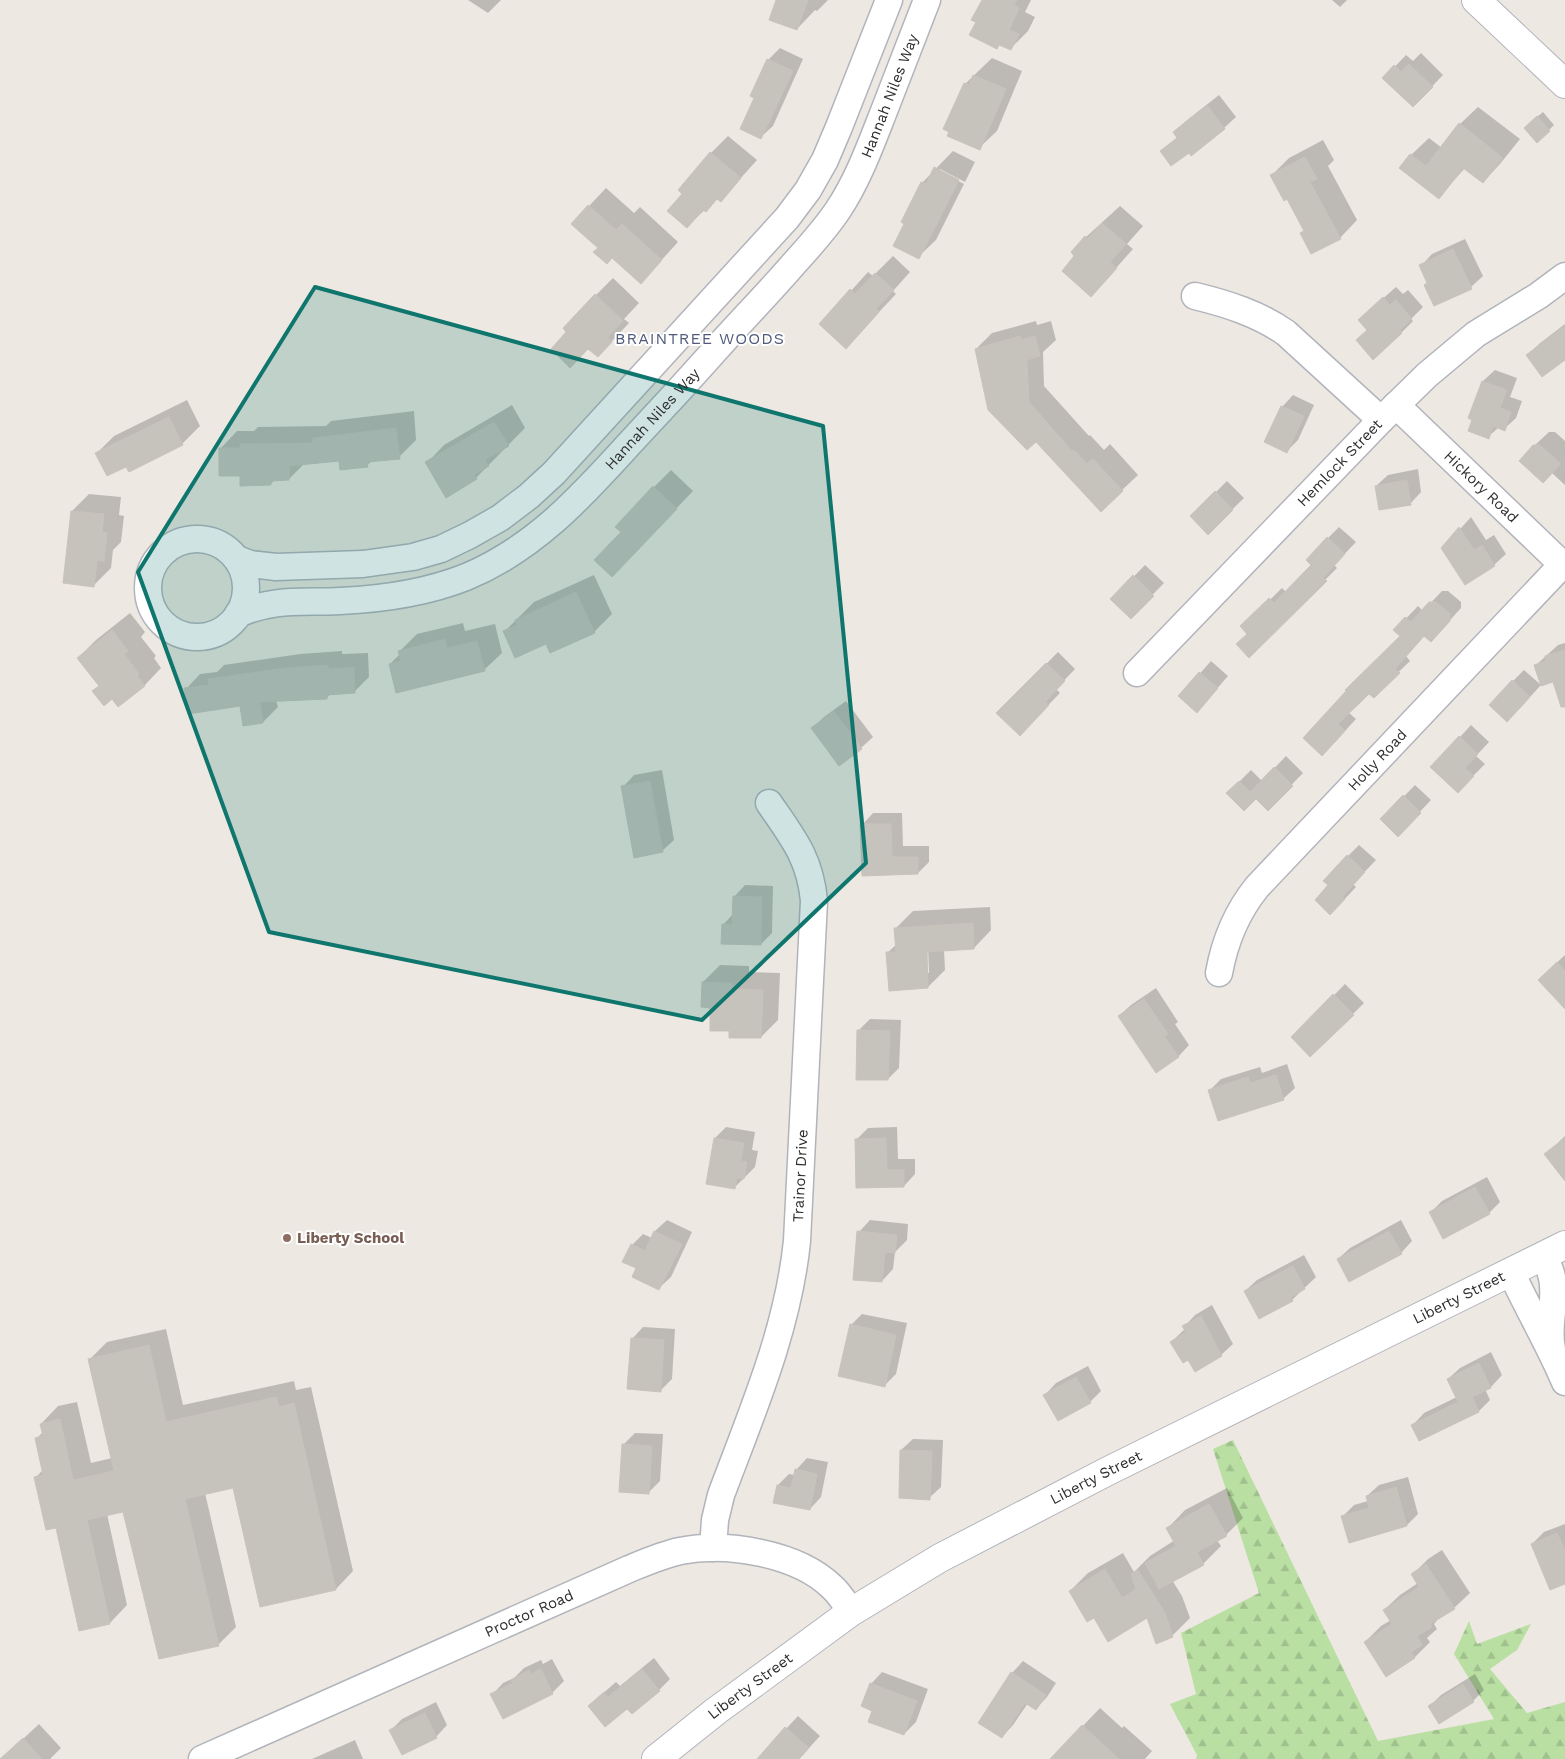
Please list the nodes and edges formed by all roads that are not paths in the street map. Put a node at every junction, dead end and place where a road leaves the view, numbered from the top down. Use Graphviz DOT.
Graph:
graph roads {
  1 [pos="889,0"];
  2 [pos="927,0"];
  3 [pos="1476,0"];
  4 [pos="868,54"];
  5 [pos="901,67"];
  6 [pos="1565,84"];
  7 [pos="1565,276"];
  8 [pos="1195,296"];
  9 [pos="671,346"];
  10 [pos="698,370"];
  11 [pos="1389,412"];
  12 [pos="237,559"];
  13 [pos="1564,566"];
  14 [pos="238,614"];
  15 [pos="1137,673"];
  16 [pos="769,804"];
  17 [pos="1219,973"];
  18 [pos="1554,1250"];
  19 [pos="1510,1272"];
  20 [pos="1553,1352"];
  21 [pos="1565,1382"];
  22 [pos="713,1548"];
  23 [pos="851,1612"];
  24 [pos="202,1759"];
  25 [pos="656,1759"];
  1 -- 4 [label="street, Hannah Niles Way"];
  2 -- 5 [label="street, Hannah Niles Way"];
  3 -- 6 [label="main road"];
  4 -- 5 [label="street"];
  4 -- 9 [label="street, Hannah Niles Way"];
  5 -- 10 [label="street, Hannah Niles Way"];
  7 -- 11 [label="street, Hemlock Street"];
  8 -- 11 [label="street, Hickory Road"];
  9 -- 10 [label="street"];
  9 -- 12 [label="street, Hannah Niles Way"];
  10 -- 14 [label="street, Hannah Niles Way"];
  11 -- 13 [label="street, Hickory Road"];
  11 -- 15 [label="street, Hemlock Street"];
  12 -- 14 [label="street"];
  12 -- 14 [label="street, Hannah Niles Way"];
  13 -- 17 [label="street, Holly Road"];
  16 -- 22 [label="street, Trainor Drive"];
  18 -- 19 [label="main road, Liberty Street"];
  18 -- 20 [label="street"];
  19 -- 20 [label="street"];
  19 -- 23 [label="main road, Liberty Street"];
  20 -- 21 [label="street"];
  22 -- 23 [label="street, Proctor Road"];
  22 -- 24 [label="street, Proctor Road"];
  23 -- 25 [label="main road, Liberty Street"];
}
